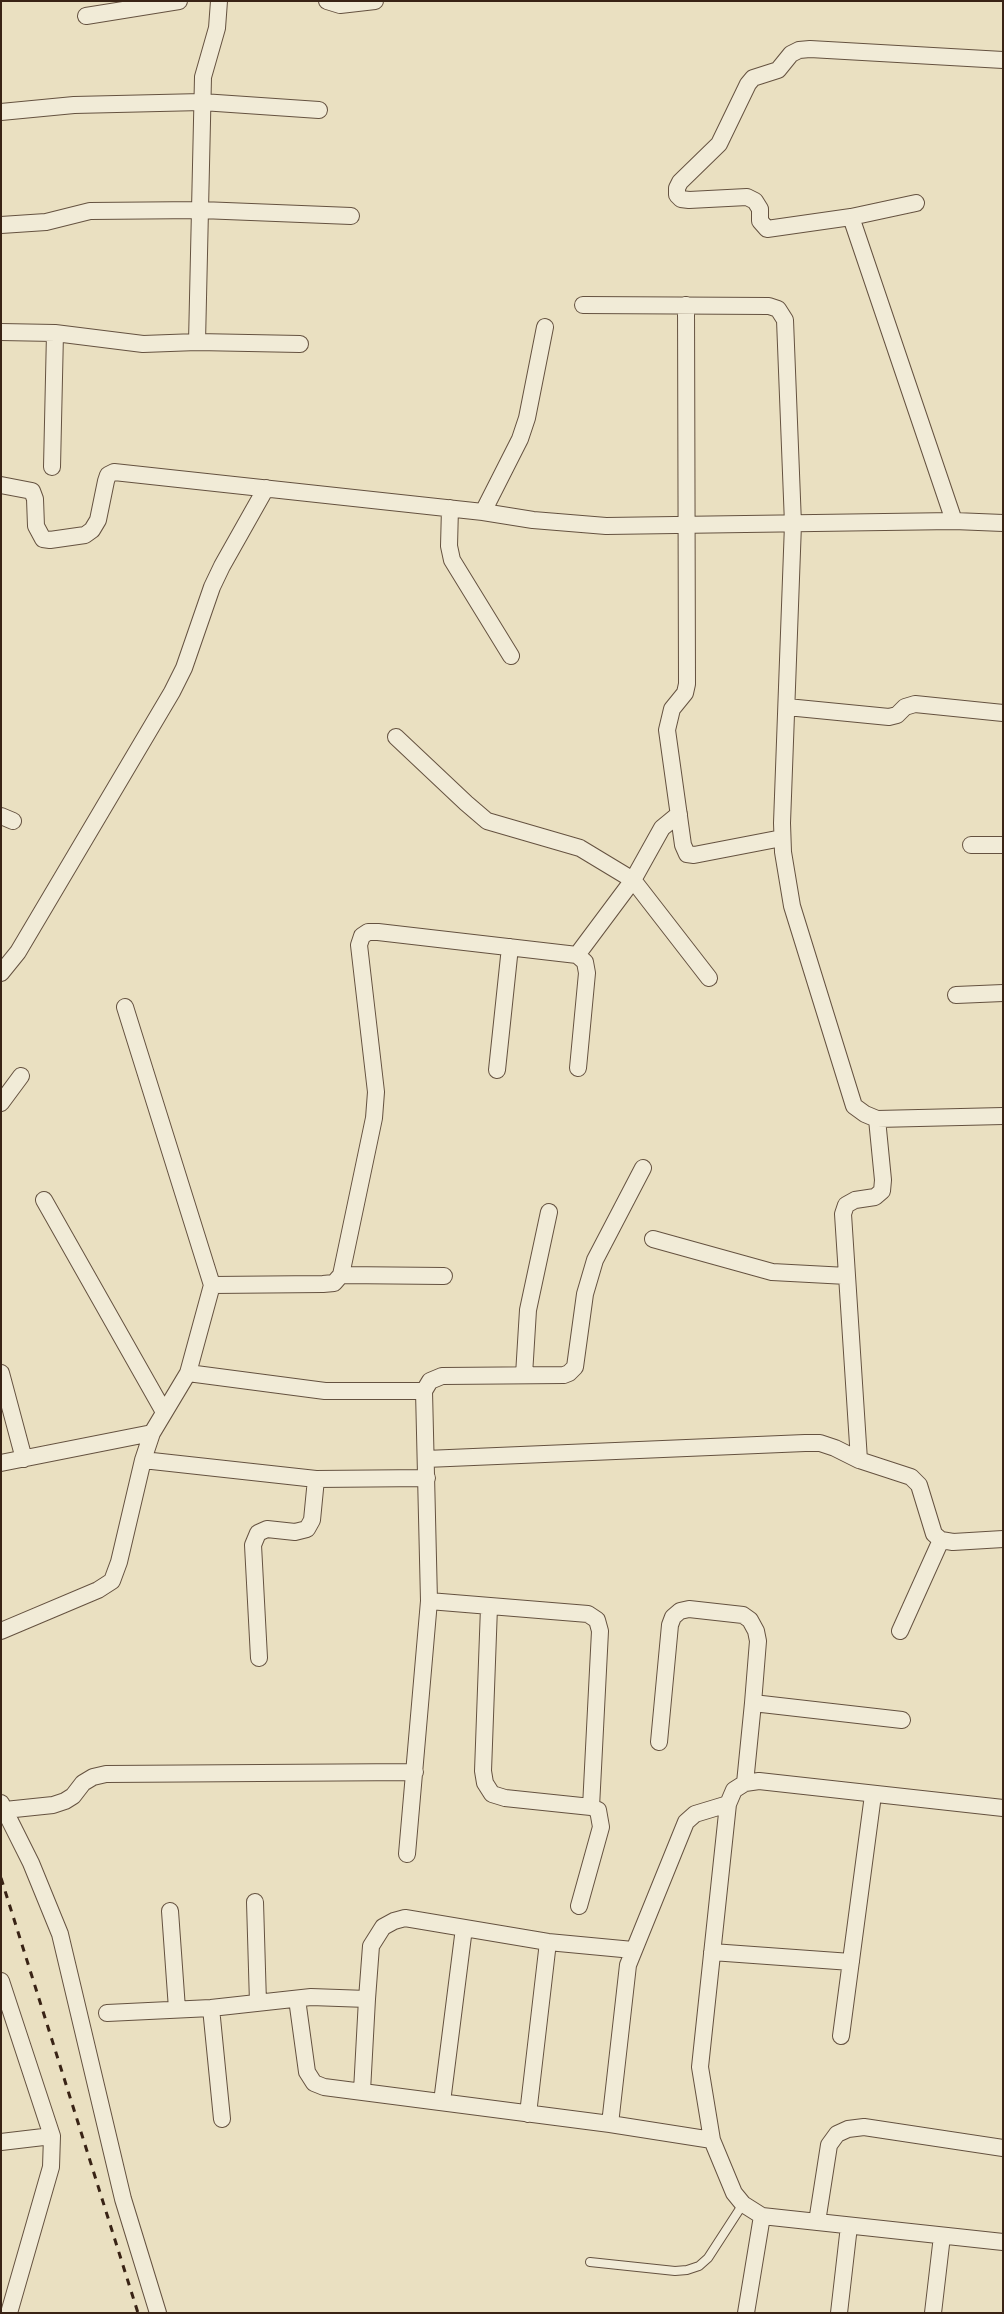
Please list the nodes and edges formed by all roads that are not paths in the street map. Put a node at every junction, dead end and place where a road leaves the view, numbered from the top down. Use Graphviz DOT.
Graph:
graph roads {
  1 [pos="179,1"];
  2 [pos="219,1"];
  3 [pos="327,1"];
  4 [pos="376,1"];
  5 [pos="86,16"];
  6 [pos="1003,60"];
  7 [pos="202,102"];
  8 [pos="319,110"];
  9 [pos="1,112"];
  10 [pos="916,203"];
  11 [pos="200,210"];
  12 [pos="351,216"];
  13 [pos="851,217"];
  14 [pos="1,225"];
  15 [pos="583,305"];
  16 [pos="686,305"];
  17 [pos="545,327"];
  18 [pos="1,332"];
  19 [pos="55,333"];
  20 [pos="197,342"];
  21 [pos="300,344"];
  22 [pos="52,467"];
  23 [pos="1,485"];
  24 [pos="266,488"];
  25 [pos="450,508"];
  26 [pos="483,512"];
  27 [pos="954,521"];
  28 [pos="1003,523"];
  29 [pos="793,524"];
  30 [pos="686,526"];
  31 [pos="511,656"];
  32 [pos="786,707"];
  33 [pos="1003,713"];
  34 [pos="396,737"];
  35 [pos="679,814"];
  36 [pos="782,838"];
  37 [pos="971,845"];
  38 [pos="1003,845"];
  39 [pos="633,880"];
  40 [pos="510,947"];
  41 [pos="577,955"];
  42 [pos="1,973"];
  43 [pos="709,978"];
  44 [pos="1003,993"];
  45 [pos="956,995"];
  46 [pos="125,1006"];
  47 [pos="578,1068"];
  48 [pos="497,1070"];
  49 [pos="21,1076"];
  50 [pos="1,1103"];
  51 [pos="1003,1116"];
  52 [pos="877,1119"];
  53 [pos="643,1168"];
  54 [pos="44,1200"];
  55 [pos="549,1212"];
  56 [pos="654,1238"];
  57 [pos="341,1276"];
  58 [pos="444,1276"];
  59 [pos="847,1276"];
  60 [pos="212,1285"];
  61 [pos="1,1373"];
  62 [pos="188,1373"];
  63 [pos="524,1375"];
  64 [pos="424,1391"];
  65 [pos="164,1412"];
  66 [pos="152,1433"];
  67 [pos="24,1459"];
  68 [pos="426,1459"];
  69 [pos="143,1460"];
  70 [pos="859,1460"];
  71 [pos="1,1463"];
  72 [pos="316,1478"];
  73 [pos="427,1478"];
  74 [pos="1003,1539"];
  75 [pos="941,1540"];
  76 [pos="429,1602"];
  77 [pos="489,1607"];
  78 [pos="1,1631"];
  79 [pos="900,1631"];
  80 [pos="258,1658"];
  81 [pos="753,1704"];
  82 [pos="902,1720"];
  83 [pos="659,1742"];
  84 [pos="415,1772"];
  85 [pos="746,1783"];
  86 [pos="873,1795"];
  87 [pos="728,1804"];
  88 [pos="3,1807"];
  89 [pos="591,1807"];
  90 [pos="1003,1808"];
  91 [pos="407,1854"];
  92 [pos="255,1902"];
  93 [pos="579,1906"];
  94 [pos="170,1911"];
  95 [pos="464,1928"];
  96 [pos="548,1942"];
  97 [pos="633,1950"];
  98 [pos="712,1952"];
  99 [pos="851,1962"];
  100 [pos="1,1981"];
  101 [pos="297,1998"];
  102 [pos="367,1999"];
  103 [pos="258,2003"];
  104 [pos="211,2008"];
  105 [pos="177,2010"];
  106 [pos="107,2012"];
  107 [pos="8,2024"];
  108 [pos="841,2036"];
  109 [pos="362,2091"];
  110 [pos="442,2102"];
  111 [pos="528,2114"];
  112 [pos="222,2119"];
  113 [pos="610,2124"];
  114 [pos="52,2136"];
  115 [pos="712,2140"];
  116 [pos="1,2142"];
  117 [pos="1003,2148"];
  118 [pos="743,2204"];
  119 [pos="762,2216"];
  120 [pos="817,2222"];
  121 [pos="849,2226"];
  122 [pos="942,2236"];
  123 [pos="1003,2242"];
  124 [pos="590,2262"];
  125 [pos="7,2311"];
  126 [pos="158,2313"];
  127 [pos="746,2313"];
  128 [pos="839,2313"];
  129 [pos="933,2313"];
  1 -- 5 [label="street"];
  2 -- 7 [label="street"];
  3 -- 4 [label="street"];
  6 -- 13 [label="street"];
  7 -- 8 [label="street"];
  7 -- 9 [label="street"];
  7 -- 11 [label="street"];
  10 -- 13 [label="street"];
  11 -- 12 [label="street"];
  11 -- 14 [label="street"];
  11 -- 20 [label="street"];
  13 -- 27 [label="street"];
  15 -- 16 [label="street"];
  16 -- 29 [label="street"];
  16 -- 30 [label="street"];
  17 -- 26 [label="street"];
  18 -- 19 [label="street"];
  19 -- 20 [label="street"];
  19 -- 22 [label="street"];
  20 -- 21 [label="street"];
  23 -- 24 [label="street"];
  24 -- 25 [label="street"];
  24 -- 42 [label="street"];
  25 -- 26 [label="street"];
  25 -- 31 [label="street"];
  26 -- 30 [label="street"];
  27 -- 28 [label="street"];
  27 -- 29 [label="street"];
  29 -- 30 [label="street"];
  29 -- 32 [label="street"];
  30 -- 35 [label="street"];
  32 -- 33 [label="street"];
  32 -- 36 [label="street"];
  34 -- 39 [label="street"];
  35 -- 36 [label="street"];
  35 -- 39 [label="street"];
  36 -- 52 [label="street"];
  37 -- 38 [label="street"];
  39 -- 41 [label="street"];
  39 -- 43 [label="street"];
  40 -- 41 [label="street"];
  40 -- 48 [label="street"];
  40 -- 57 [label="street"];
  41 -- 47 [label="street"];
  44 -- 45 [label="street"];
  46 -- 60 [label="street"];
  49 -- 50 [label="street"];
  51 -- 52 [label="street"];
  52 -- 59 [label="street"];
  53 -- 63 [label="street"];
  54 -- 65 [label="street"];
  55 -- 63 [label="street"];
  56 -- 59 [label="street"];
  57 -- 58 [label="street"];
  57 -- 60 [label="street"];
  59 -- 70 [label="street"];
  60 -- 62 [label="street"];
  61 -- 67 [label="street"];
  62 -- 64 [label="street"];
  62 -- 65 [label="street"];
  63 -- 64 [label="street"];
  64 -- 68 [label="street"];
  65 -- 66 [label="street"];
  66 -- 67 [label="street"];
  66 -- 69 [label="street"];
  67 -- 71 [label="street"];
  68 -- 70 [label="street"];
  68 -- 73 [label="street"];
  69 -- 72 [label="street"];
  69 -- 78 [label="street"];
  70 -- 75 [label="street"];
  72 -- 73 [label="street"];
  72 -- 80 [label="street"];
  73 -- 76 [label="street"];
  74 -- 75 [label="street"];
  75 -- 79 [label="street"];
  76 -- 77 [label="street"];
  76 -- 84 [label="street"];
  77 -- 89 [label="street"];
  77 -- 89 [label="street"];
  81 -- 82 [label="street"];
  81 -- 83 [label="street"];
  81 -- 85 [label="street"];
  84 -- 88 [label="street"];
  84 -- 91 [label="street"];
  85 -- 86 [label="street"];
  85 -- 87 [label="street"];
  86 -- 90 [label="street"];
  86 -- 99 [label="street"];
  87 -- 97 [label="street"];
  87 -- 98 [label="street"];
  88 -- 126 [label="street"];
  89 -- 93 [label="street"];
  92 -- 103 [label="street"];
  94 -- 105 [label="street"];
  95 -- 96 [label="street"];
  95 -- 102 [label="street"];
  95 -- 110 [label="street"];
  96 -- 97 [label="street"];
  96 -- 111 [label="street"];
  97 -- 113 [label="street"];
  98 -- 99 [label="street"];
  98 -- 115 [label="street"];
  99 -- 108 [label="street"];
  100 -- 107 [label="street"];
  101 -- 102 [label="street"];
  101 -- 103 [label="street"];
  101 -- 109 [label="street"];
  102 -- 109 [label="street"];
  103 -- 104 [label="street"];
  104 -- 105 [label="street"];
  104 -- 112 [label="street"];
  105 -- 106 [label="street"];
  107 -- 114 [label="street"];
  109 -- 110 [label="street"];
  110 -- 111 [label="street"];
  111 -- 113 [label="street"];
  113 -- 115 [label="street"];
  114 -- 116 [label="street"];
  114 -- 125 [label="street"];
  115 -- 118 [label="street"];
  117 -- 120 [label="street"];
  118 -- 119 [label="street"];
  118 -- 124 [label="lane"];
  119 -- 120 [label="street"];
  119 -- 127 [label="street"];
  120 -- 121 [label="street"];
  121 -- 122 [label="street"];
  121 -- 128 [label="street"];
  122 -- 123 [label="street"];
  122 -- 129 [label="street"];
}
